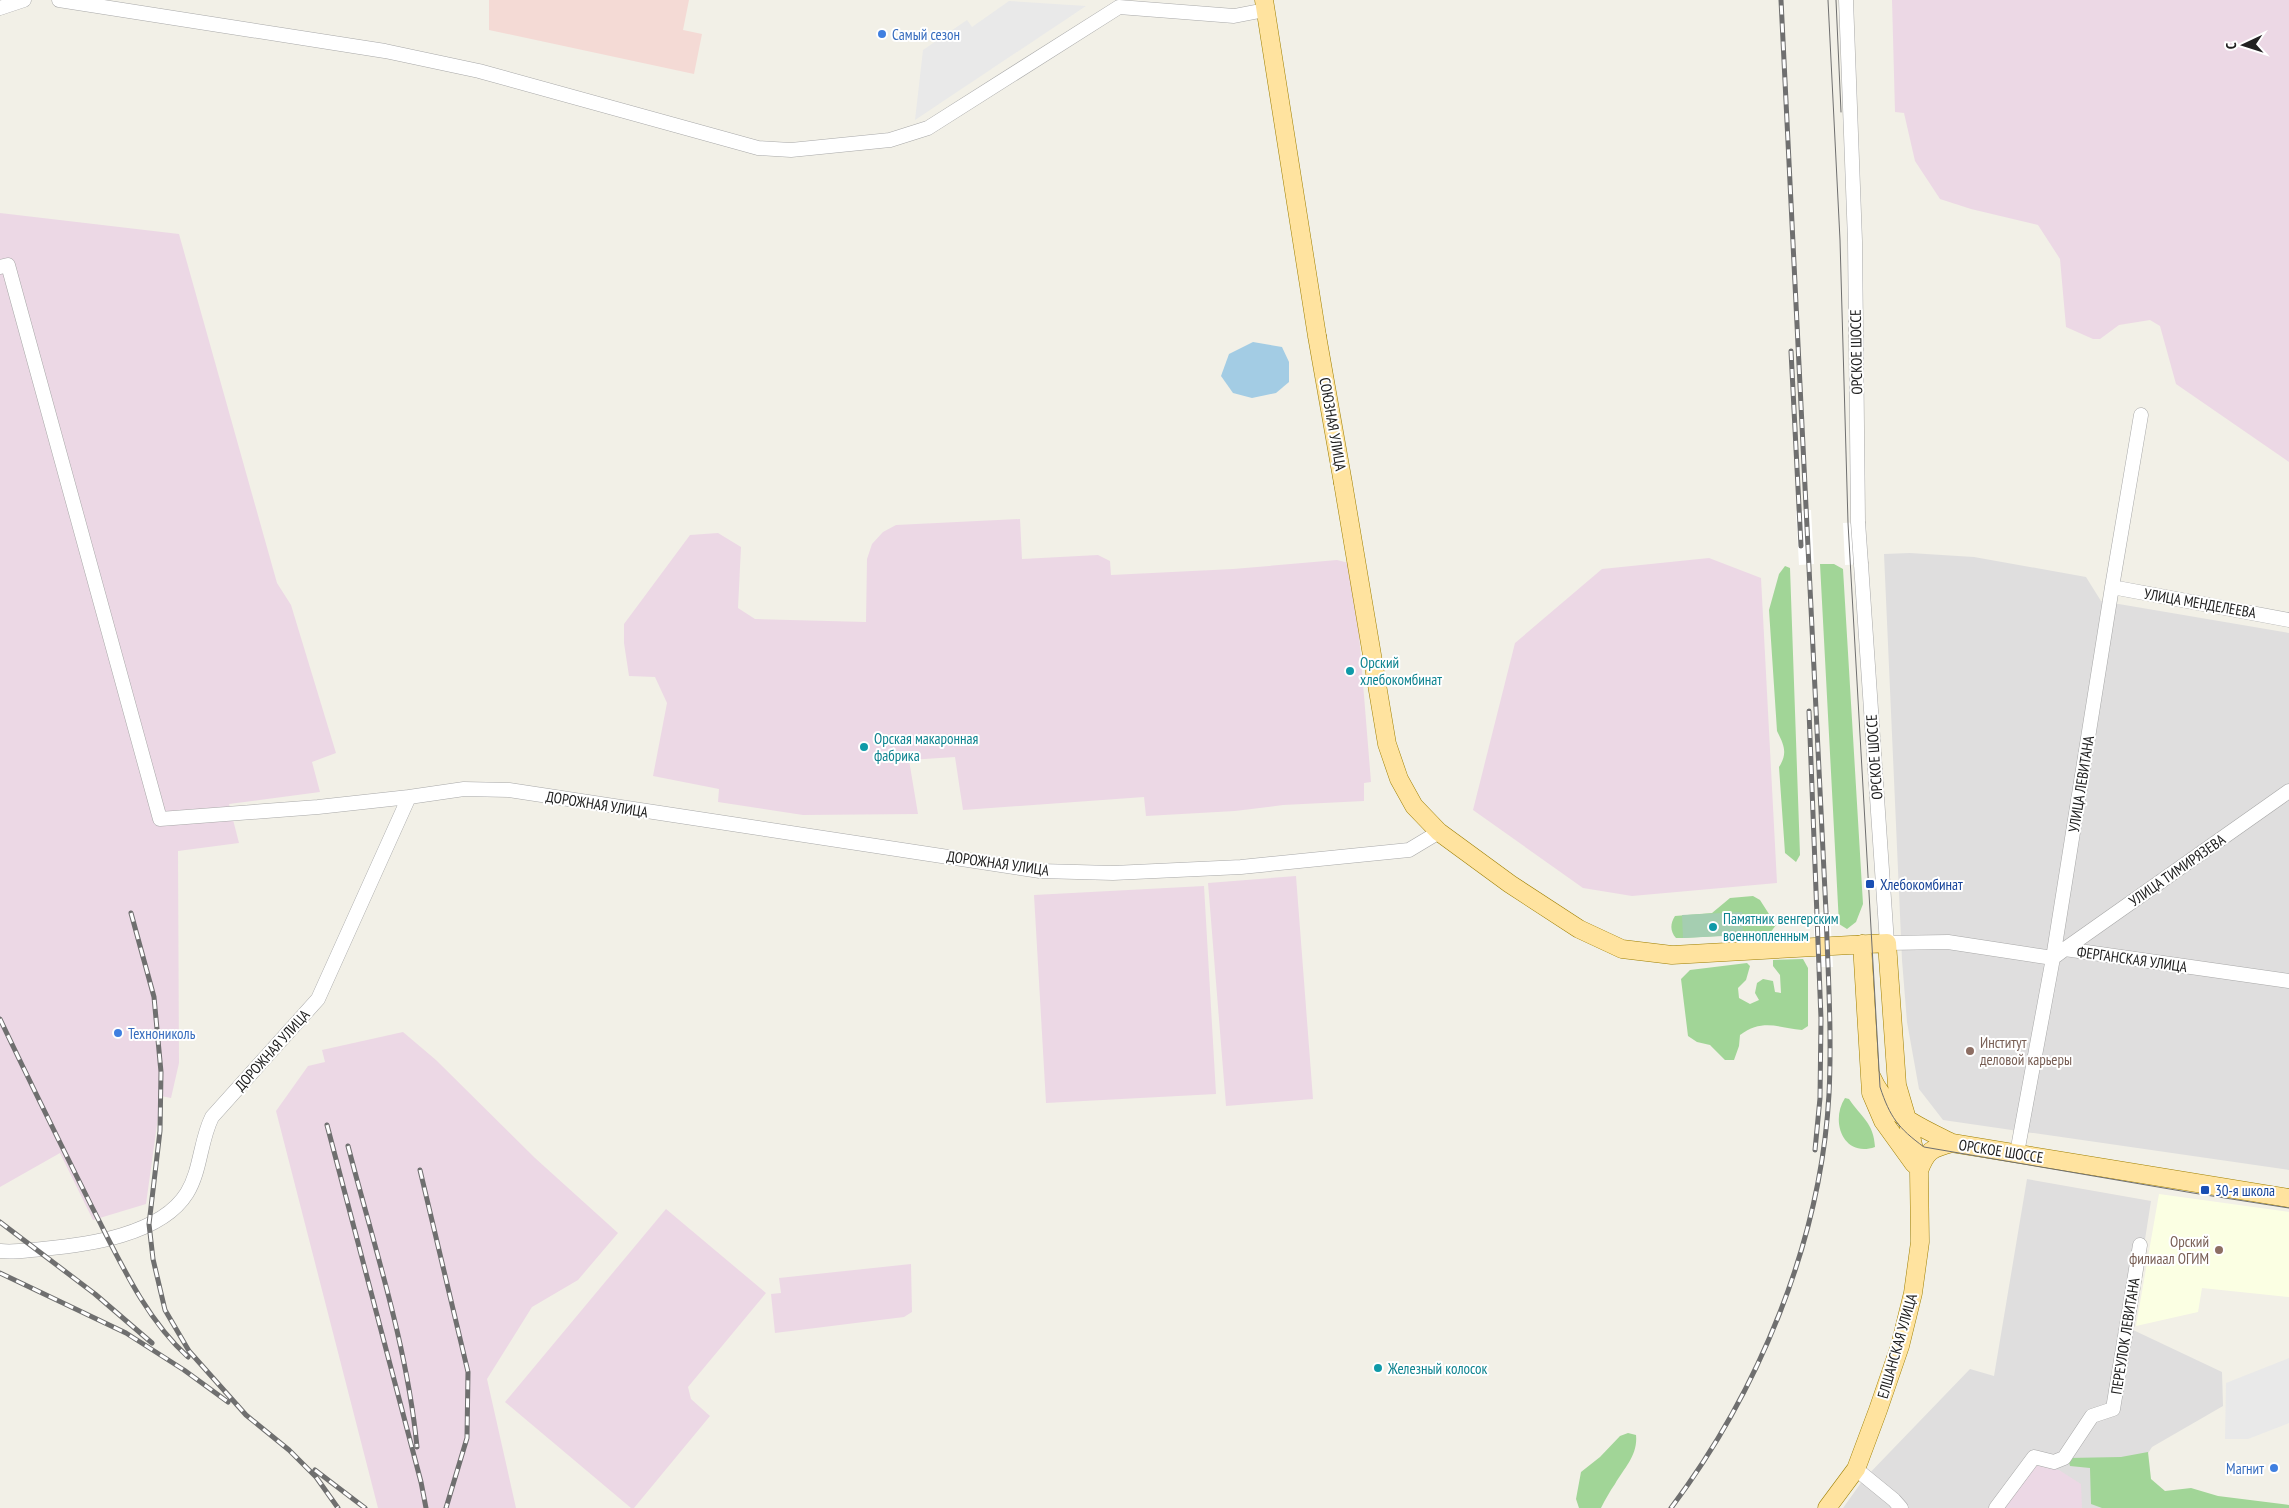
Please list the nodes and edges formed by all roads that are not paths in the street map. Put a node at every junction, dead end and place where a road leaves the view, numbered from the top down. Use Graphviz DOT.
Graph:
graph roads {
  1 [pos="24,0"];
  2 [pos="59,0"];
  3 [pos="1846,0"];
  4 [pos="1264,5"];
  5 [pos="0,8"];
  6 [pos="0,267"];
  7 [pos="2141,415"];
  8 [pos="2112,587"];
  9 [pos="2289,620"];
  10 [pos="2289,791"];
  11 [pos="409,797"];
  12 [pos="1440,832"];
  13 [pos="1887,943"];
  14 [pos="1862,944"];
  15 [pos="2066,950"];
  16 [pos="2054,958"];
  17 [pos="2289,981"];
  18 [pos="1870,1074"];
  19 [pos="1907,1119"];
  20 [pos="1952,1143"];
  21 [pos="2017,1153"];
  22 [pos="1919,1171"];
  23 [pos="2289,1198"];
  24 [pos="2140,1245"];
  25 [pos="0,1250"];
  26 [pos="1856,1469"];
  27 [pos="1827,1508"];
  28 [pos="1901,1508"];
  29 [pos="1996,1508"];
  1 -- 5 [label="street"];
  2 -- 4 [label="street"];
  3 -- 13 [label="street, ОРСКОЕ ШОССЕ, bridge"];
  4 -- 12 [label="main road, СОЮЗНАЯ УЛИЦА, bridge"];
  6 -- 11 [label="street"];
  7 -- 8 [label="street, УЛИЦА ЛЕВИТАНА"];
  8 -- 9 [label="street, УЛИЦА МЕНДЕЛЕЕВА"];
  8 -- 16 [label="street, УЛИЦА ЛЕВИТАНА"];
  10 -- 15 [label="street, УЛИЦА ТИМИРЯЗЕВА"];
  11 -- 12 [label="street, ДОРОЖНАЯ УЛИЦА"];
  11 -- 25 [label="street, ДОРОЖНАЯ УЛИЦА"];
  12 -- 14 [label="main road, СОЮЗНАЯ УЛИЦА"];
  13 -- 14 [label="main road, СОЮЗНАЯ УЛИЦА"];
  13 -- 16 [label="street, ФЕРГАНСКАЯ УЛИЦА"];
  13 -- 19 [label="main road, ОРСКОЕ ШОССЕ"];
  14 -- 18 [label="main road"];
  15 -- 16 [label="street, ФЕРГАНСКАЯ УЛИЦА"];
  15 -- 17 [label="street, ФЕРГАНСКАЯ УЛИЦА"];
  16 -- 21 [label="street, УЛИЦА ЛЕВИТАНА"];
  18 -- 19 [label="main road"];
  18 -- 22 [label="main road"];
  19 -- 20 [label="main road, ОРСКОЕ ШОССЕ"];
  19 -- 22 [label="main road, ЕЛШАНСКАЯ УЛИЦА"];
  20 -- 21 [label="main road, ОРСКОЕ ШОССЕ"];
  20 -- 22 [label="main road"];
  21 -- 23 [label="main road, ОРСКОЕ ШОССЕ"];
  22 -- 26 [label="main road, ЕЛШАНСКАЯ УЛИЦА"];
  24 -- 29 [label="street, ПЕРЕУЛОК ЛЕВИТАНА"];
  26 -- 27 [label="main road, ЕЛШАНСКАЯ УЛИЦА"];
  26 -- 28 [label="street"];
}
